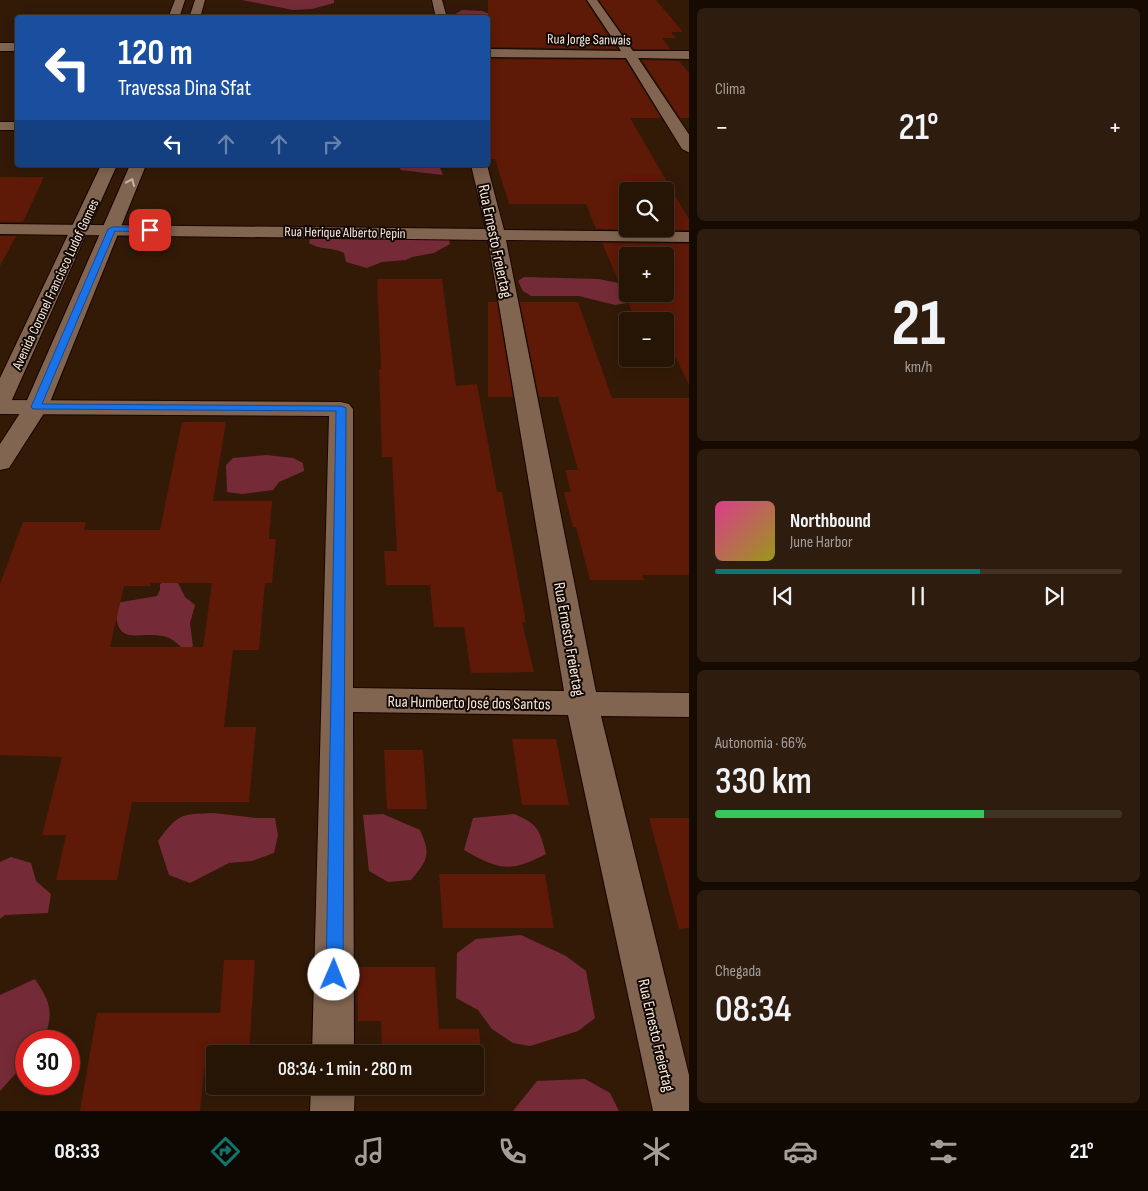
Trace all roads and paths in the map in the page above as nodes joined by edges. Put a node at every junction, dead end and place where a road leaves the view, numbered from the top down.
1 (180, 0) edge
2 (200, 0) edge
3 (437, 0) edge
4 (592, 0) edge
5 (174, 15) edge
6 (195, 15) edge
7 (441, 15) edge
8 (0, 47) edge
9 (15, 47) edge
10 (490, 53) edge
11 (0, 54) edge
12 (15, 54) edge
13 (630, 55) junction
14 (689, 55) edge
15 (0, 126) edge
16 (15, 126) edge
17 (689, 150) edge
18 (109, 167) edge
19 (137, 167) edge
20 (479, 167) edge
21 (0, 228) edge
22 (80, 229) junction
23 (112, 229) junction
24 (496, 234) junction
25 (689, 236) edge
26 (0, 402) edge
27 (0, 407) edge
28 (36, 407) junction
29 (0, 463) edge
30 (339, 700) junction
31 (582, 704) junction
32 (689, 705) edge
33 (333, 1045) edge
34 (333, 1095) edge
35 (332, 1111) edge
36 (675, 1111) edge

1 - 5 street
2 - 6 street
3 - 7 street
4 - 13 street
8 - 9 street
10 - 13 street, Rua Jorge Sanwais
11 - 12 street
13 - 14 street, Rua Jorge Sanwais
13 - 17 street
15 - 16 street
18 - 22 street, Avenida Coronel Francisco Ludof Gomes
23 -> 19 street, Avenida Coronel Francisco Ludof Gomes
20 - 24 street, Rua Ernesto Freiertag
21 - 22 street, Rua Herique Alberto Pepin
22 - 23 street, Rua Herique Alberto Pepin
22 - 26 street, Avenida Coronel Francisco Ludof Gomes
23 - 24 street, Rua Herique Alberto Pepin
23 - 28 street, Avenida Coronel Francisco Ludof Gomes
24 - 25 street, Rua Herique Alberto Pepin
24 - 31 street, Rua Ernesto Freiertag
27 - 28 street
28 - 29 street, Avenida Coronel Francisco Ludof Gomes
28 - 30 street
30 - 31 street, Rua Humberto José dos Santos
30 - 33 street
31 - 32 street, Rua Humberto José dos Santos
31 - 36 street, Rua Ernesto Freiertag
34 - 35 street

